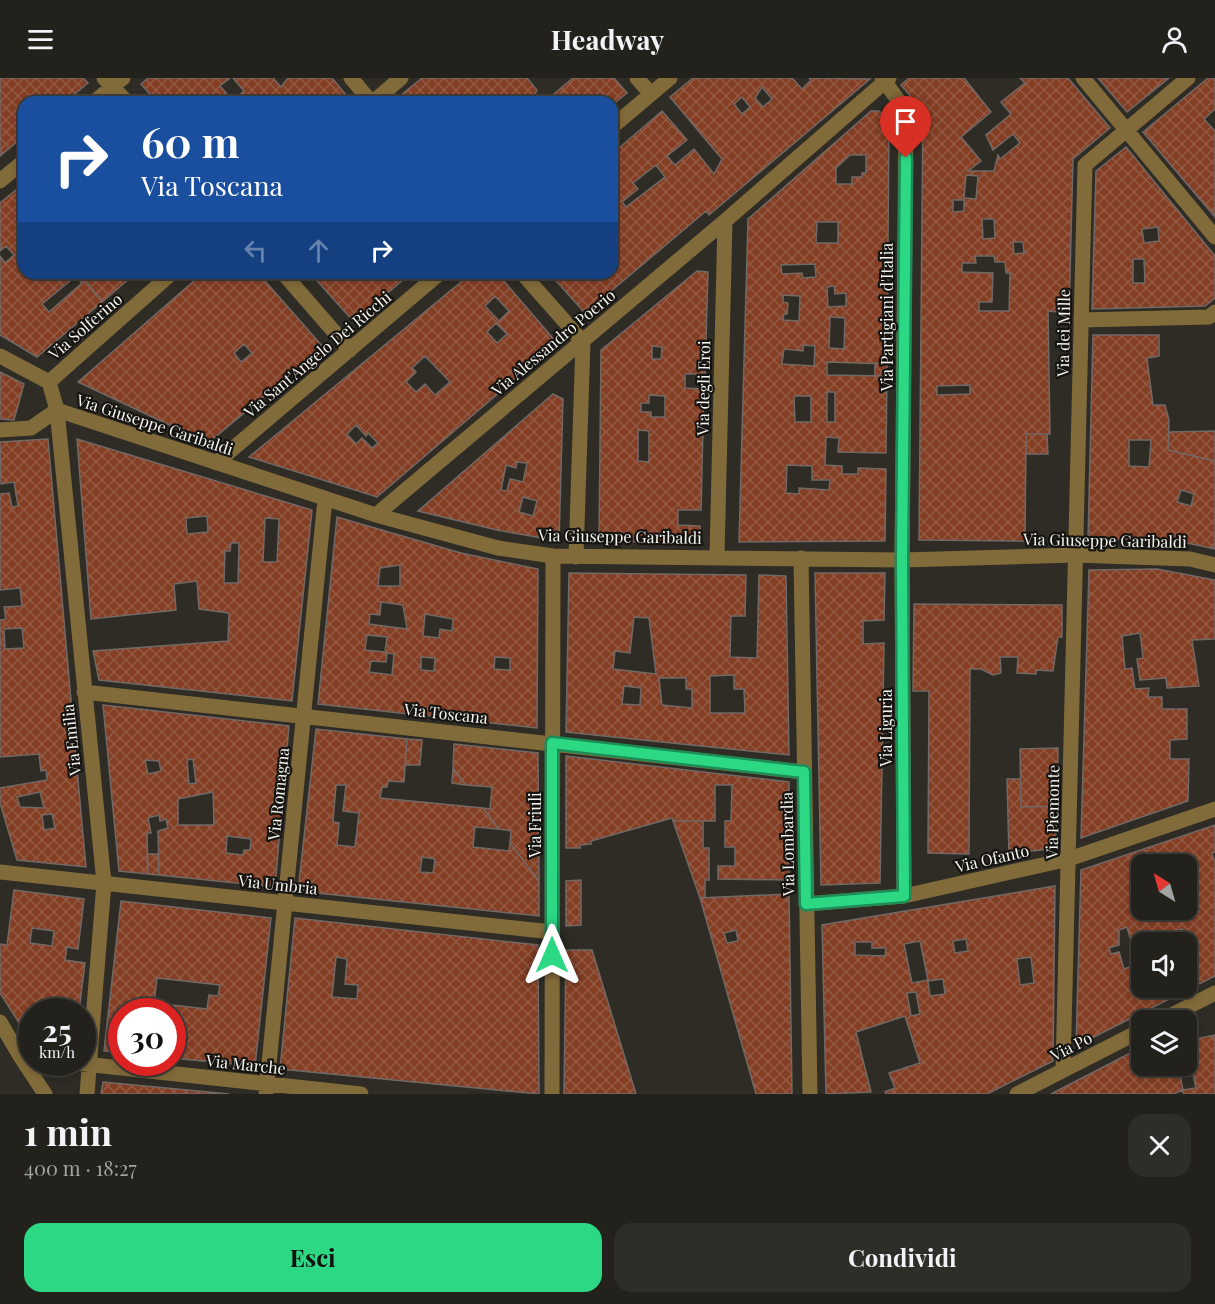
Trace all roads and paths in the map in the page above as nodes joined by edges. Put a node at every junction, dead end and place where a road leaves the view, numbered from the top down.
1 (351, 78) edge
2 (401, 78) edge
3 (637, 78) edge
4 (670, 78) edge
5 (1083, 78) edge
6 (1188, 78) edge
7 (885, 79) edge
8 (113, 81) edge
9 (651, 94) junction
10 (99, 96) edge
11 (123, 96) edge
12 (367, 96) edge
13 (379, 96) edge
14 (618, 122) edge
15 (1126, 131) junction
16 (18, 166) edge
17 (0, 181) edge
18 (725, 221) junction
19 (1215, 237) edge
20 (165, 279) edge
21 (288, 279) edge
22 (433, 279) edge
23 (527, 279) edge
24 (1215, 312) edge
25 (1081, 320) junction
26 (583, 342) junction
27 (350, 350) junction
28 (0, 356) edge
29 (49, 381) junction
30 (57, 410) junction
31 (0, 430) edge
32 (216, 463) junction
33 (326, 499) junction
34 (376, 515) junction
35 (1075, 555) junction
36 (553, 556) junction
37 (717, 556) junction
38 (576, 557) junction
39 (801, 558) junction
40 (902, 560) junction
41 (1215, 565) edge
42 (84, 692) junction
43 (305, 715) junction
44 (552, 743) junction
45 (804, 772) junction
46 (1215, 809) edge
47 (1069, 859) junction
48 (0, 872) edge
49 (104, 883) junction
50 (904, 896) junction
51 (285, 903) junction
52 (806, 904) junction
53 (552, 932) junction
54 (1214, 994) edge
55 (96, 998) edge
56 (1182, 1010) edge
57 (0, 1022) edge
58 (1131, 1036) edge
59 (18, 1046) edge
60 (96, 1067) edge
61 (1063, 1070) junction
62 (36, 1076) edge
63 (90, 1076) edge
64 (266, 1089) edge
65 (45, 1094) edge
66 (87, 1094) edge
67 (361, 1094) edge
68 (552, 1094) edge
69 (810, 1094) edge
70 (1017, 1094) edge

1 - 12 street
2 - 13 street
3 - 9 street
4 - 9 street
5 - 15 street
6 - 15 street, Via dei Mille
7 - 18 street, Via Alessandro Poerio
7 - 40 street, Via Partigiani d'Italia
8 - 10 street
8 - 11 street
9 - 14 street
15 - 19 street
15 - 25 street, Via dei Mille
16 - 17 street
18 - 26 street, Via Alessandro Poerio
18 - 37 street, Via degli Eroi
20 - 29 street, Via Solferino
21 - 27 street
22 - 27 street, Via Sant'Angelo Dei Ricchi
23 - 26 street
24 - 25 street
25 - 35 street, Via dei Mille
26 - 34 street, Via Alessandro Poerio
26 - 38 street
27 - 32 street, Via Sant'Angelo Dei Ricchi
28 - 29 street
29 - 30 street, Via Giuseppe Garibaldi
30 - 31 street
30 - 32 street, Via Giuseppe Garibaldi
30 - 42 street, Via Emilia
32 - 33 street, Via Giuseppe Garibaldi
33 - 34 street, Via Giuseppe Garibaldi
33 - 43 street, Via Romagna
34 - 36 street, Via Giuseppe Garibaldi
35 - 40 street, Via Giuseppe Garibaldi
35 - 41 street, Via Giuseppe Garibaldi
35 - 47 street, Via Piemonte
36 - 38 street, Via Giuseppe Garibaldi
36 - 44 street, Via Friuli
37 - 38 street, Via Giuseppe Garibaldi
37 - 39 street, Via Giuseppe Garibaldi
39 - 40 street, Via Giuseppe Garibaldi
39 - 45 street, Via Lombardia
40 - 50 street, Via Liguria
42 - 43 street, Via Toscana
42 - 49 street, Via Emilia
43 - 44 street, Via Toscana
43 - 51 street, Via Romagna
44 - 45 street, Via Toscana
44 - 53 street, Via Friuli
45 - 52 street, Via Lombardia
46 - 47 street, Via Ofanto
47 - 50 street, Via Ofanto
47 - 61 street, Via Piemonte
48 - 49 street, Via Umbria
49 - 51 street, Via Umbria
49 - 55 street, Via Emilia
50 - 52 street, Via Ofanto
51 - 53 street, Via Umbria
51 - 64 street, Via Romagna
52 - 69 street, Via Lombardia
53 - 68 street, Via Friuli
54 - 56 street
57 - 59 street
58 - 61 street, Via Po
60 - 64 street, Via Marche
61 - 70 street, Via Po
62 - 65 street
63 - 66 street, Via Emilia
64 - 67 street, Via Marche

